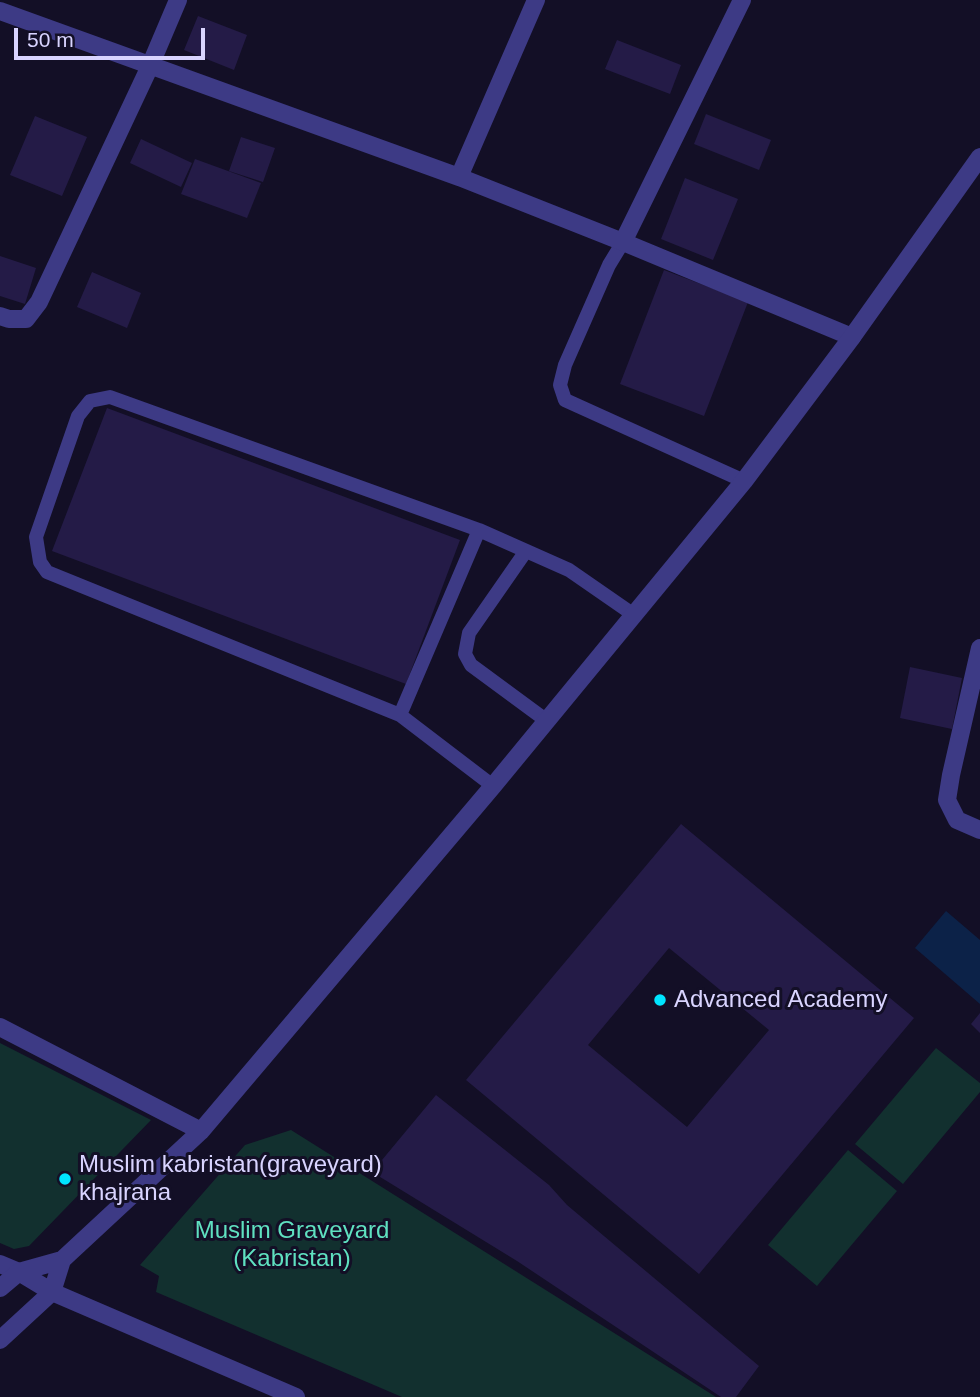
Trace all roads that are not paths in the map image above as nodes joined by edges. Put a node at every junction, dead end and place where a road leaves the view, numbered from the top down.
1 (178, 0) edge
2 (536, 0) edge
3 (742, 0) edge
4 (3, 11) edge
5 (150, 66) junction
6 (980, 157) edge
7 (459, 177) junction
8 (623, 242) junction
9 (0, 316) edge
10 (852, 337) junction
11 (744, 481) junction
12 (479, 530) junction
13 (526, 551) junction
14 (634, 615) junction
15 (980, 648) edge
16 (400, 715) junction
17 (547, 721) junction
18 (493, 786) junction
19 (980, 831) edge
20 (0, 1027) edge
21 (201, 1131) junction
22 (62, 1260) junction
23 (0, 1264) edge
24 (19, 1272) junction
25 (0, 1288) edge
26 (52, 1292) junction
27 (0, 1340) edge
28 (296, 1397) edge

1 - 5 street
2 - 7 street
3 - 8 street
4 - 5 street
5 - 7 street
5 - 9 street
6 - 10 street
7 - 8 street
8 - 10 street
8 - 11 lane
10 - 11 street
11 - 14 street
12 - 13 lane
12 - 16 lane
12 - 16 lane
13 - 14 lane
13 - 17 lane
14 - 17 street
15 - 19 street
16 - 18 lane
17 - 18 street
18 - 21 street
20 - 21 street
21 - 22 street
22 - 24 street
22 - 26 street
23 - 24 street
24 - 25 street
24 - 26 street
26 - 27 street
26 - 28 street

